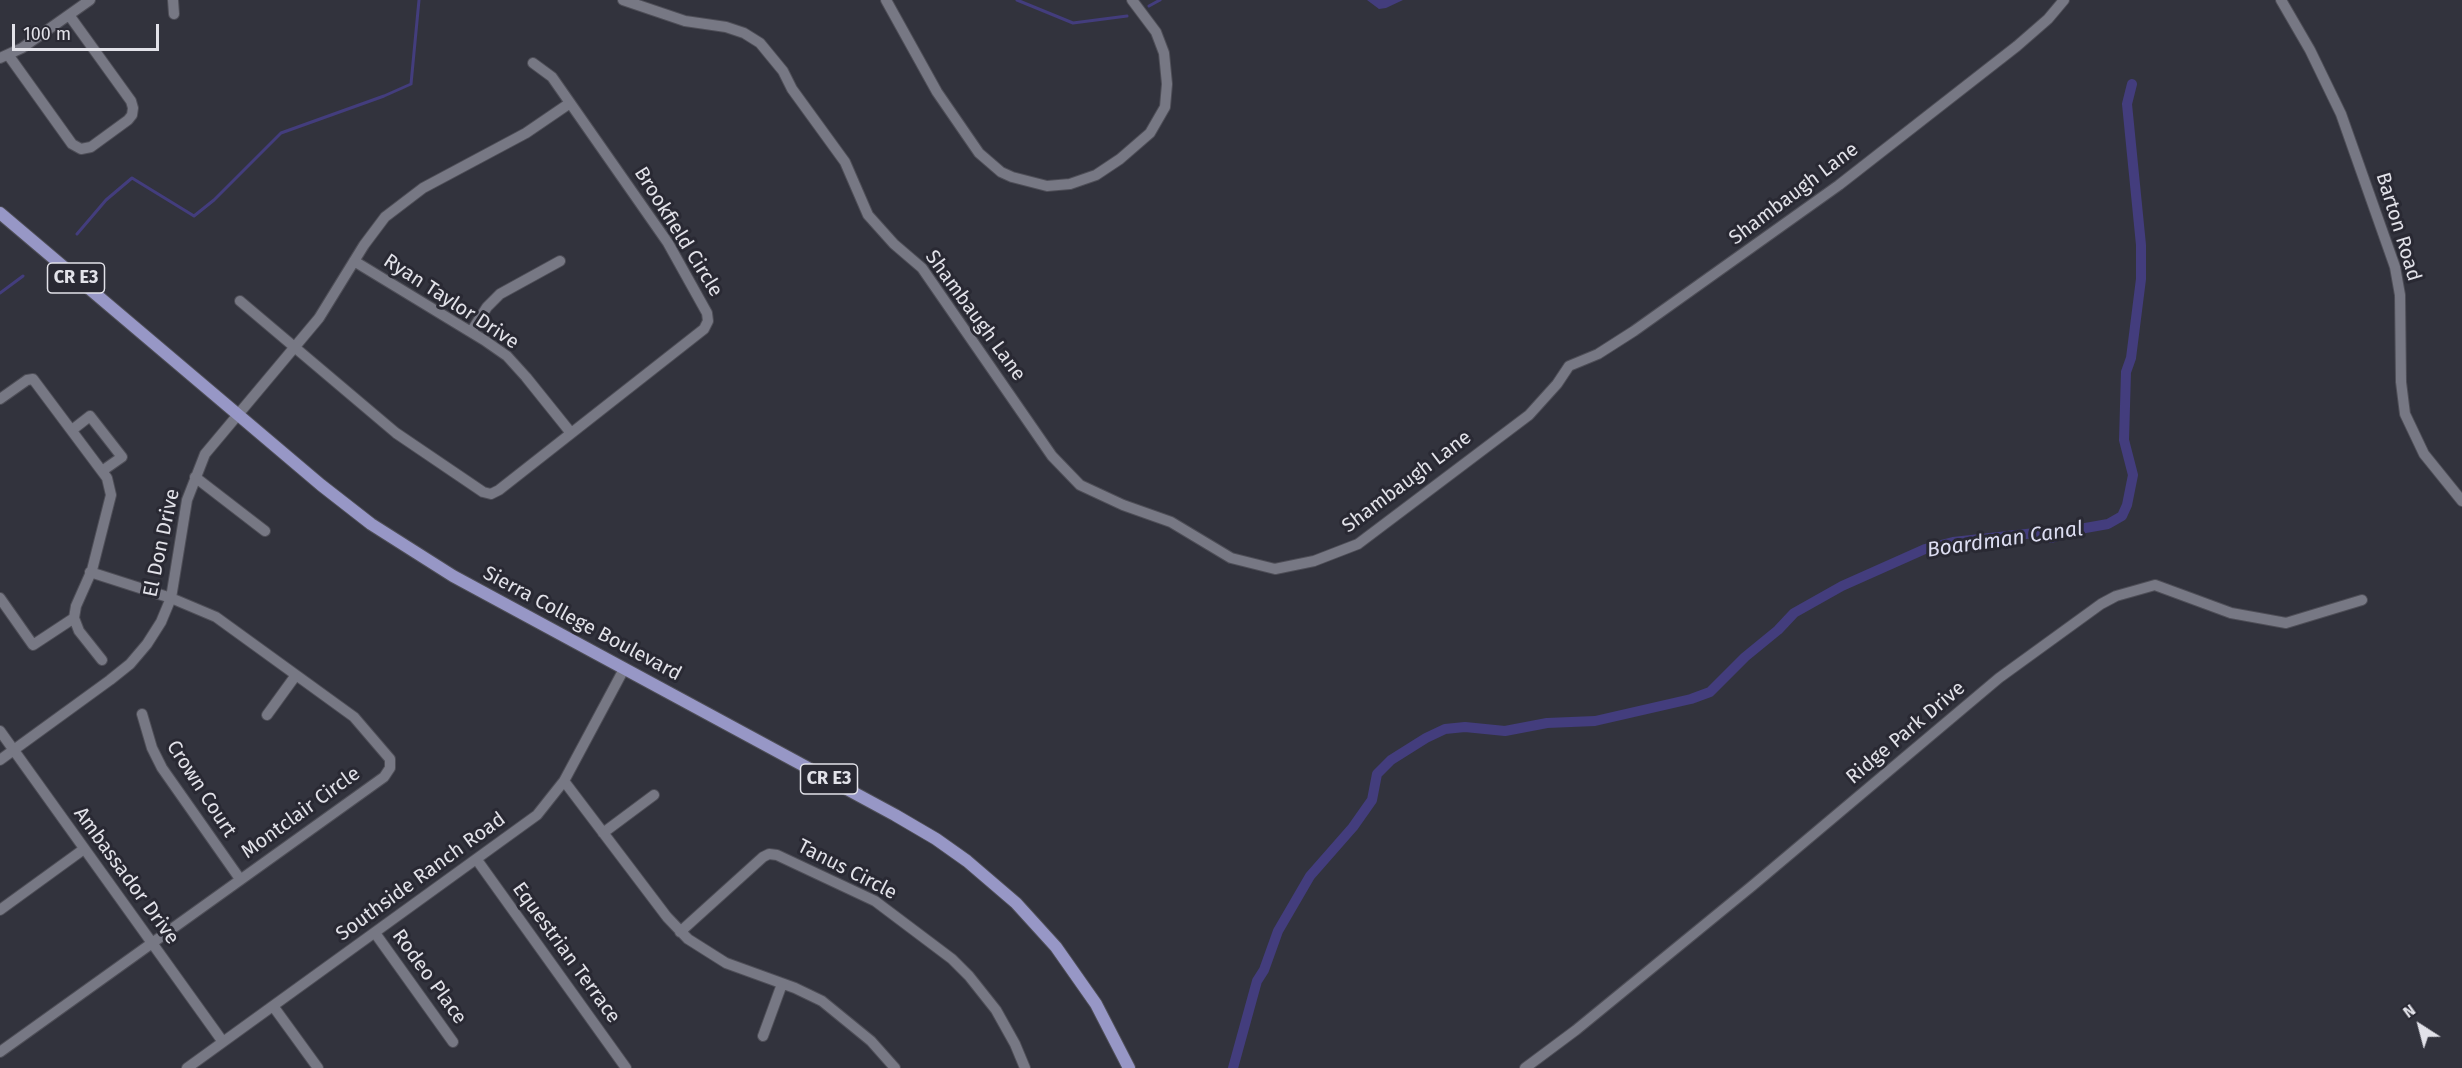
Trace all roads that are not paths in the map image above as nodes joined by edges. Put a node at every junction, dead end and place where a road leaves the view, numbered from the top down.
1 (90, 0) edge
2 (173, 0) edge
3 (623, 0) edge
4 (886, 0) edge
5 (1132, 0) edge
6 (2064, 0) edge
7 (2280, 0) edge
8 (174, 14) dead end
9 (69, 15) junction
10 (4, 57) edge
11 (533, 63) dead end
12 (570, 103) junction
13 (0, 213) edge
14 (354, 261) junction
15 (560, 261) dead end
16 (240, 301) dead end
17 (471, 332) junction
18 (294, 348) junction
19 (0, 399) edge
20 (238, 414) junction
21 (72, 430) junction
22 (571, 433) junction
23 (102, 471) junction
24 (195, 477) junction
25 (2462, 501) edge
26 (266, 531) dead end
27 (90, 572) junction
28 (171, 597) junction
29 (0, 598) edge
30 (2362, 600) dead end
31 (74, 618) junction
32 (102, 660) dead end
33 (624, 669) junction
34 (296, 675) junction
35 (142, 714) dead end
36 (267, 715) dead end
37 (0, 731) edge
38 (14, 750) junction
39 (0, 760) edge
40 (564, 782) junction
41 (654, 795) dead end
42 (603, 833) junction
43 (84, 849) junction
44 (477, 860) junction
45 (240, 879) junction
46 (0, 910) edge
47 (680, 932) junction
48 (375, 933) junction
49 (151, 943) junction
50 (782, 984) junction
51 (273, 1006) junction
52 (763, 1036) dead end
53 (223, 1042) junction
54 (453, 1042) dead end
55 (0, 1052) edge
56 (187, 1068) edge
57 (318, 1068) edge
58 (626, 1068) edge
59 (895, 1068) edge
60 (1024, 1068) edge
61 (1129, 1068) edge
62 (1524, 1068) edge

1 - 9 street
2 - 8 street
3 - 6 street, Shambaugh Lane
4 - 5 street
7 - 25 street, Barton Road
9 - 10 street
9 - 10 street
11 - 12 street
12 - 14 street
12 - 22 street, Brookfield Circle
13 - 20 main road, Sierra College Boulevard / CR E3
14 - 17 street, Ryan Taylor Drive
14 - 18 street
15 - 17 street
16 - 18 street, Brookfield Circle
17 - 22 street, Ryan Taylor Drive
18 - 20 street
18 - 22 street, Brookfield Circle
19 - 21 street
20 - 24 street, El Don Drive
20 - 33 main road, Sierra College Boulevard / CR E3
21 - 23 street
21 - 23 street
23 - 27 street
24 - 26 street
24 - 28 street, El Don Drive
27 - 28 street, Montclair Circle
27 - 31 street
28 - 34 street, Montclair Circle
28 - 38 street, El Don Drive
29 - 31 street
30 - 62 street, Ridge Park Drive
31 - 32 street
33 - 40 street, Southside Ranch Road
33 - 61 main road, Sierra College Boulevard / CR E3
34 - 36 street
34 - 45 street, Montclair Circle
35 - 45 street, Crown Court
37 - 38 street, Ambassador Drive
38 - 39 street, El Don Drive
38 - 43 street, Ambassador Drive
40 - 42 street
40 - 44 street, Southside Ranch Road
41 - 42 street
42 - 47 street
43 - 46 street
43 - 49 street, Ambassador Drive
44 - 48 street, Southside Ranch Road
44 - 58 street, Equestrian Terrace
45 - 49 street, Montclair Circle
47 - 50 street
47 - 60 street, Tanus Circle
48 - 51 street, Southside Ranch Road
48 - 54 street, Rodeo Place
49 - 53 street, Ambassador Drive
49 - 55 street, Montclair Circle
50 - 52 street
50 - 59 street
51 - 53 street, Southside Ranch Road
51 - 57 street
53 - 56 street, Southside Ranch Road

